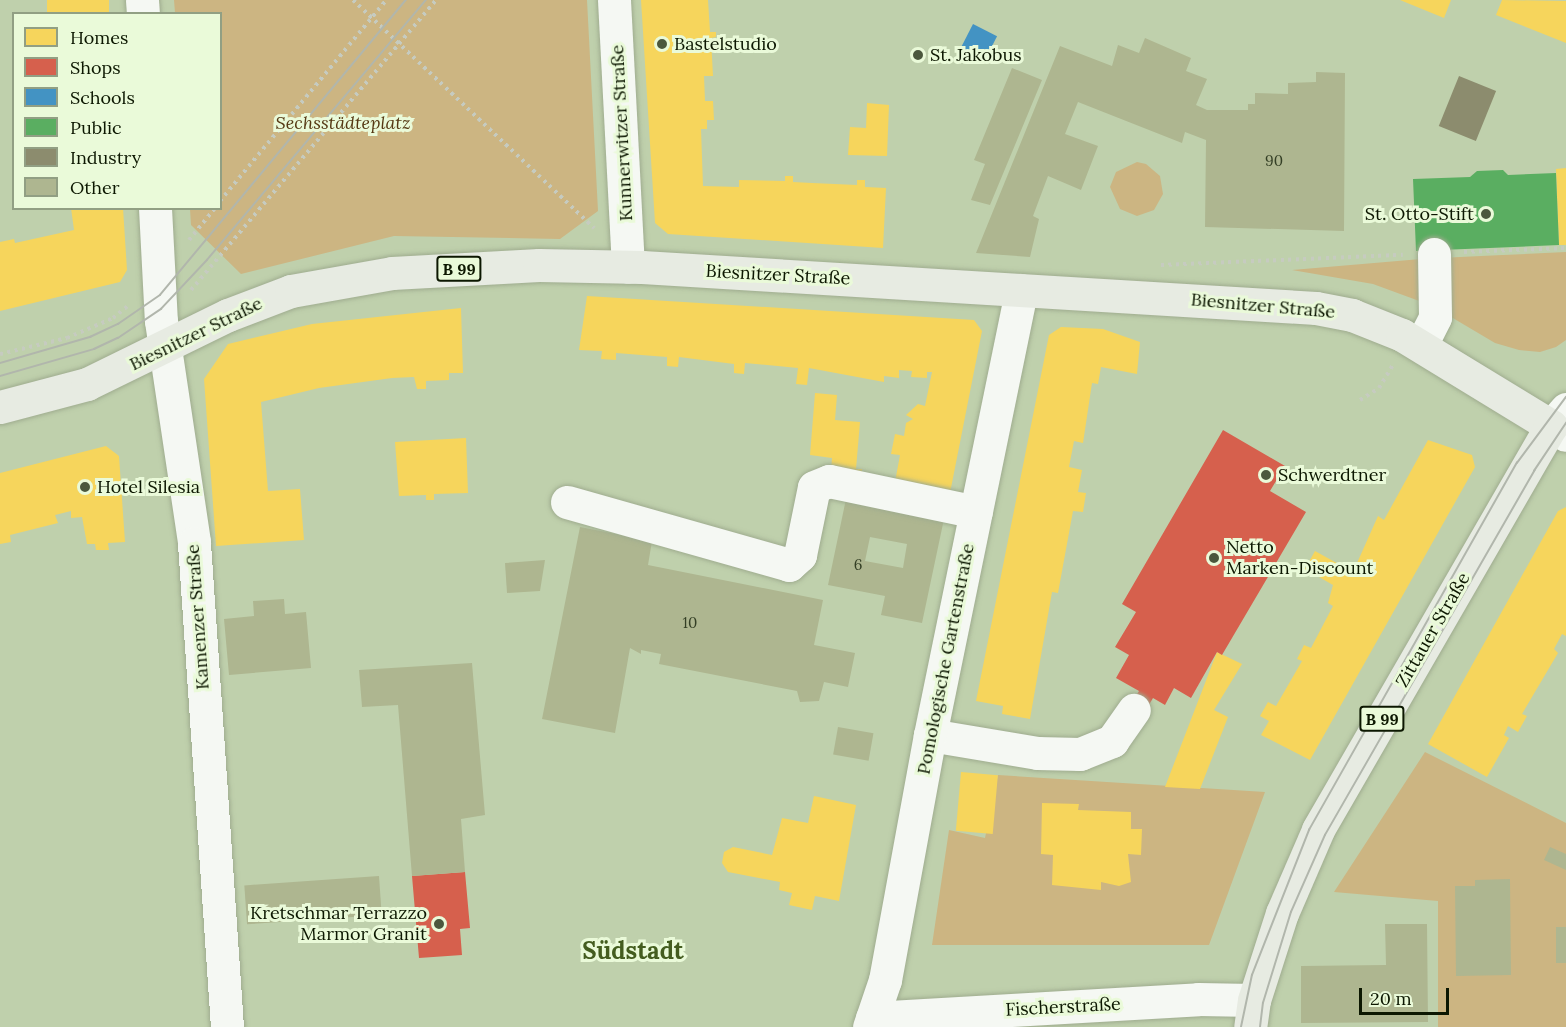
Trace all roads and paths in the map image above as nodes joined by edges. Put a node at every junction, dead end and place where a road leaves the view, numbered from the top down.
1 (353, 0) edge
2 (386, 0) edge
3 (436, 0) edge
4 (614, 0) edge
5 (371, 18) junction
6 (399, 45) junction
7 (222, 199) edge
8 (155, 210) edge
9 (627, 234) junction
10 (1566, 248) edge
11 (1434, 254) junction
12 (628, 267) junction
13 (159, 277) junction
14 (1021, 290) junction
15 (1146, 298) junction
16 (163, 335) junction
17 (1421, 345) junction
18 (0, 354) edge
19 (0, 407) edge
20 (1561, 423) edge
21 (567, 502) dead end
22 (976, 512) junction
23 (1134, 710) dead end
24 (930, 735) junction
25 (1252, 1014) edge
26 (871, 1022) edge
27 (226, 1027) edge

1 - 5 path
2 - 5 path
3 - 6 path
4 - 9 street, Kunnerwitzer Straße
5 - 6 path
5 - 7 path
6 - 9 path
6 - 16 path
8 - 13 street, Kamenzer Straße
9 - 12 street, Kunnerwitzer Straße
10 - 11 path
11 - 15 path
11 - 17 street
12 - 14 main road, Biesnitzer Straße / B 99
12 - 16 main road, Biesnitzer Straße / B 99
13 - 16 street, Kamenzer Straße
13 - 18 path
14 - 15 main road, Biesnitzer Straße / B 99
14 - 22 street, Pomologische Gartenstraße
15 - 17 main road, Biesnitzer Straße / B 99
16 - 19 main road, Biesnitzer Straße / B 99
16 - 27 street, Kamenzer Straße
17 - 20 main road, Biesnitzer Straße / B 99
20 - 25 main road, Zittauer Straße / B 99
21 - 22 street
22 - 24 street, Pomologische Gartenstraße
23 - 24 street
24 - 26 street, Pomologische Gartenstraße
25 - 26 street, Fischerstraße

